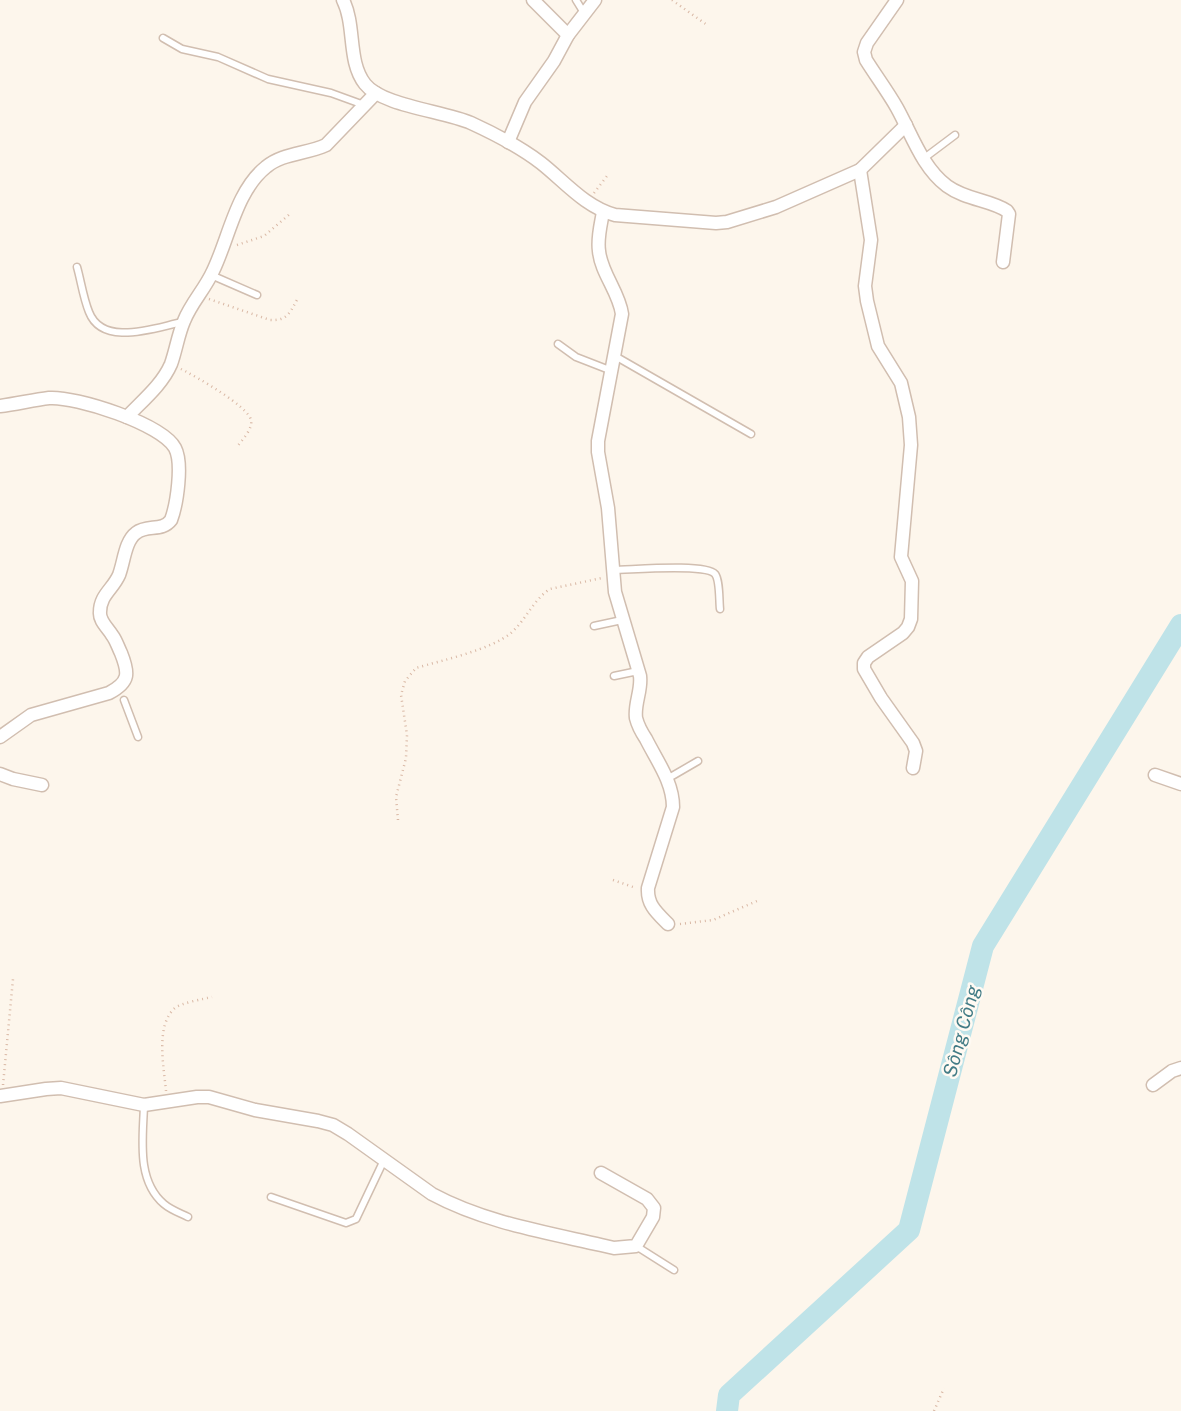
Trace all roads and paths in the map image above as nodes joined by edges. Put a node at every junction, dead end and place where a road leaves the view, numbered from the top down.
1 (343, 0) edge
2 (533, 0) edge
3 (576, 0) edge
4 (595, 0) edge
5 (672, 0) edge
6 (896, 0) edge
7 (584, 13) junction
8 (708, 25) dead end
9 (568, 35) junction
10 (163, 38) dead end
11 (376, 93) junction
12 (364, 106) junction
13 (906, 125) junction
14 (955, 135) dead end
15 (508, 142) junction
16 (923, 159) junction
17 (860, 170) junction
18 (606, 176) dead end
19 (588, 202) junction
20 (603, 212) junction
21 (291, 213) dead end
22 (223, 247) junction
23 (1004, 262) dead end
24 (77, 266) dead end
25 (211, 276) junction
26 (257, 295) dead end
27 (198, 296) junction
28 (298, 298) dead end
29 (184, 322) junction
30 (558, 344) dead end
31 (615, 356) junction
32 (171, 364) junction
33 (612, 371) junction
34 (0, 406) edge
35 (127, 417) junction
36 (750, 434) dead end
37 (237, 448) dead end
38 (613, 573) junction
39 (720, 609) dead end
40 (622, 620) junction
41 (594, 626) dead end
42 (638, 671) junction
43 (614, 676) dead end
44 (124, 700) dead end
45 (0, 736) edge
46 (138, 737) dead end
47 (698, 761) dead end
48 (913, 768) dead end
49 (0, 774) edge
50 (1155, 775) dead end
51 (667, 779) junction
52 (42, 784) dead end
53 (1181, 784) edge
54 (398, 820) dead end
55 (613, 880) dead end
56 (648, 892) junction
57 (756, 901) dead end
58 (668, 924) joint
59 (13, 979) dead end
60 (212, 997) dead end
61 (1181, 1068) edge
62 (1153, 1085) dead end
63 (1, 1096) edge
64 (166, 1102) junction
65 (144, 1105) junction
66 (384, 1160) junction
67 (601, 1173) dead end
68 (271, 1197) dead end
69 (188, 1217) dead end
70 (636, 1246) junction
71 (674, 1270) dead end
72 (944, 1388) dead end
73 (934, 1411) edge

1 - 11 street
2 - 9 street
3 - 7 lane
4 - 7 street
5 - 8 path
6 - 13 street
7 - 9 street
9 - 15 street
10 - 12 lane
11 - 12 street
11 - 15 street
12 - 22 street
13 - 16 street
13 - 17 street
14 - 16 lane
15 - 19 street
16 - 23 street
17 - 20 street
17 - 48 street
18 - 19 path
19 - 20 street
20 - 31 street
21 - 22 path
22 - 25 street
24 - 29 lane
25 - 26 lane
25 - 27 street
27 - 28 path
27 - 29 street
29 - 32 street
30 - 33 lane
31 - 33 street
31 - 36 lane
32 - 35 street
32 - 37 path
33 - 38 street
34 - 35 street
35 - 45 street
38 - 39 lane
38 - 40 street
38 - 54 path
40 - 41 lane
40 - 42 street
42 - 43 lane
42 - 51 street
44 - 46 lane
47 - 51 lane
49 - 52 street
50 - 53 street
51 - 56 street
55 - 56 path
56 - 58 street
57 - 58 path
59 - 63 path
60 - 64 path
61 - 62 street
63 - 65 street
64 - 65 street
64 - 66 street
65 - 69 lane
66 - 68 lane
66 - 70 street
67 - 70 street
70 - 71 lane
72 - 73 path

